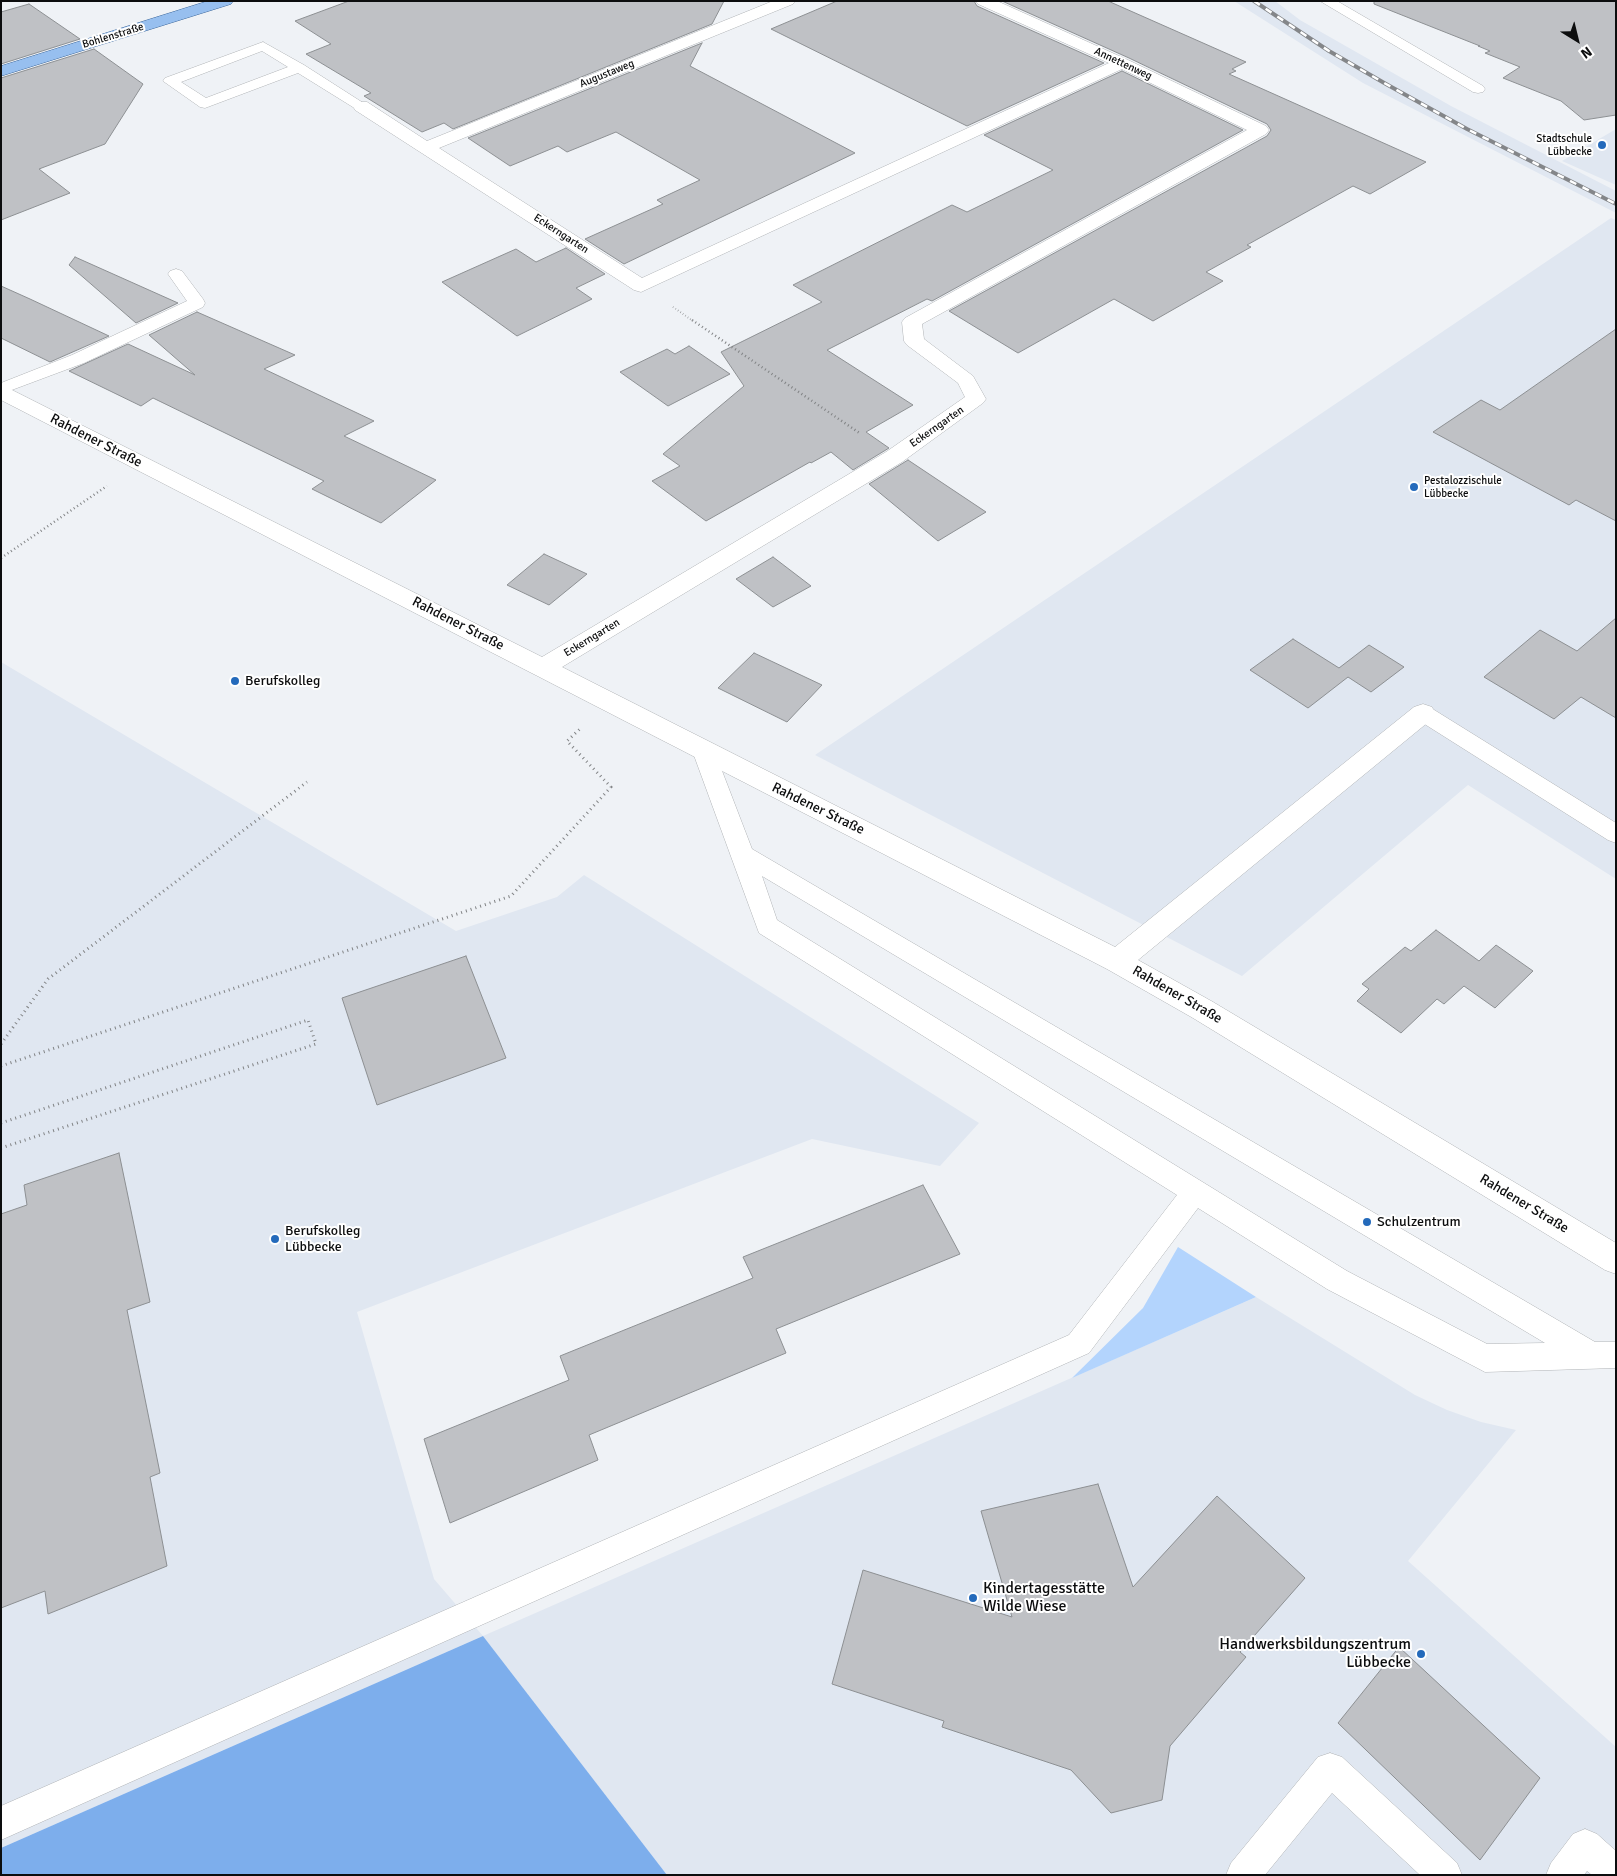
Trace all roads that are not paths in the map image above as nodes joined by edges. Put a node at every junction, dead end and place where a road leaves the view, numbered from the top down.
1 (225, 1) edge
2 (787, 1) edge
3 (984, 1) edge
4 (1327, 1) edge
5 (1122, 63) junction
6 (299, 68) junction
7 (1, 71) edge
8 (1478, 89) dead end
9 (361, 106) joint
10 (1260, 130) joint
11 (427, 148) junction
12 (176, 274) dead end
13 (1, 391) edge
14 (544, 667) junction
15 (1423, 713) joint
16 (703, 750) junction
17 (1616, 834) edge
18 (742, 854) junction
19 (1117, 961) junction
20 (1195, 1191) junction
21 (1616, 1260) edge
22 (1604, 1355) edge
23 (1, 1823) edge
24 (1616, 1874) edge
25 (1243, 1875) edge
26 (1445, 1875) edge
27 (1562, 1875) edge

1 - 7 main road, Bohlenstraße
2 - 11 street, Augustaweg
3 - 5 street, Annettenweg
4 - 8 lane
5 - 10 street, Annettenweg
5 - 11 street, Eckerngarten
6 - 6 lane
6 - 9 lane
9 - 11 street, Eckerngarten
10 - 14 street, Eckerngarten
12 - 13 lane
13 - 14 street, Rahdener Straße
14 - 16 street, Rahdener Straße
15 - 17 lane
15 - 19 street
16 - 18 lane
16 - 19 street, Rahdener Straße
18 - 20 lane
18 - 22 lane
19 - 21 street, Rahdener Straße
20 - 22 lane
20 - 23 lane
24 - 27 lane
25 - 26 lane

